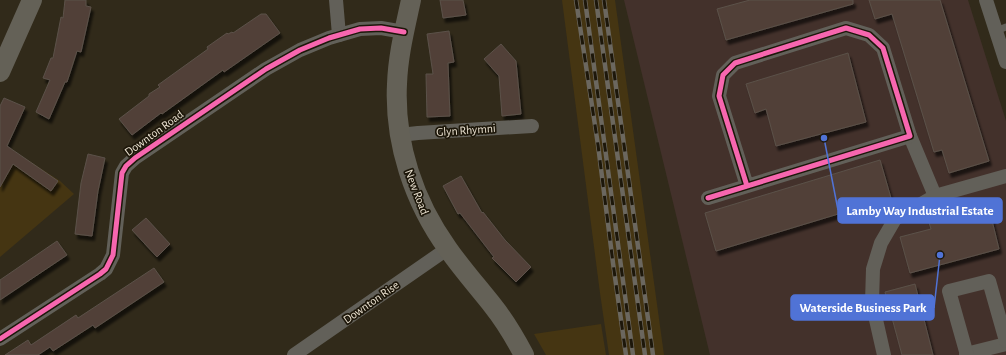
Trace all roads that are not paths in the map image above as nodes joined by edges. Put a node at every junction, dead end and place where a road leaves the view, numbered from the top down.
1 (32, 0) edge
2 (336, 0) edge
3 (411, 0) edge
4 (986, 0) edge
5 (1001, 29) edge
6 (404, 32) junction
7 (339, 35) junction
8 (1006, 62) edge
9 (0, 72) edge
10 (532, 126) dead end
11 (400, 135) junction
12 (910, 136) junction
13 (1006, 176) edge
14 (747, 186) junction
15 (935, 196) junction
16 (708, 198) dead end
17 (447, 249) junction
18 (0, 339) edge
19 (1006, 342) edge
20 (966, 354) edge
21 (294, 355) edge
22 (524, 355) edge
23 (884, 355) edge

1 - 9 street
2 - 7 street
3 - 6 street, New Road
4 - 5 street
5 - 8 street
6 - 7 street, Downton Road
6 - 11 street, New Road
7 - 18 street, Downton Road
10 - 11 street, Glyn Rhymni
11 - 17 street, New Road
12 - 14 street
12 - 14 street
12 - 15 street
13 - 15 street
14 - 16 street
15 - 23 street
17 - 21 street, Downton Rise
17 - 22 street, New Road
19 - 20 street
19 - 20 street

